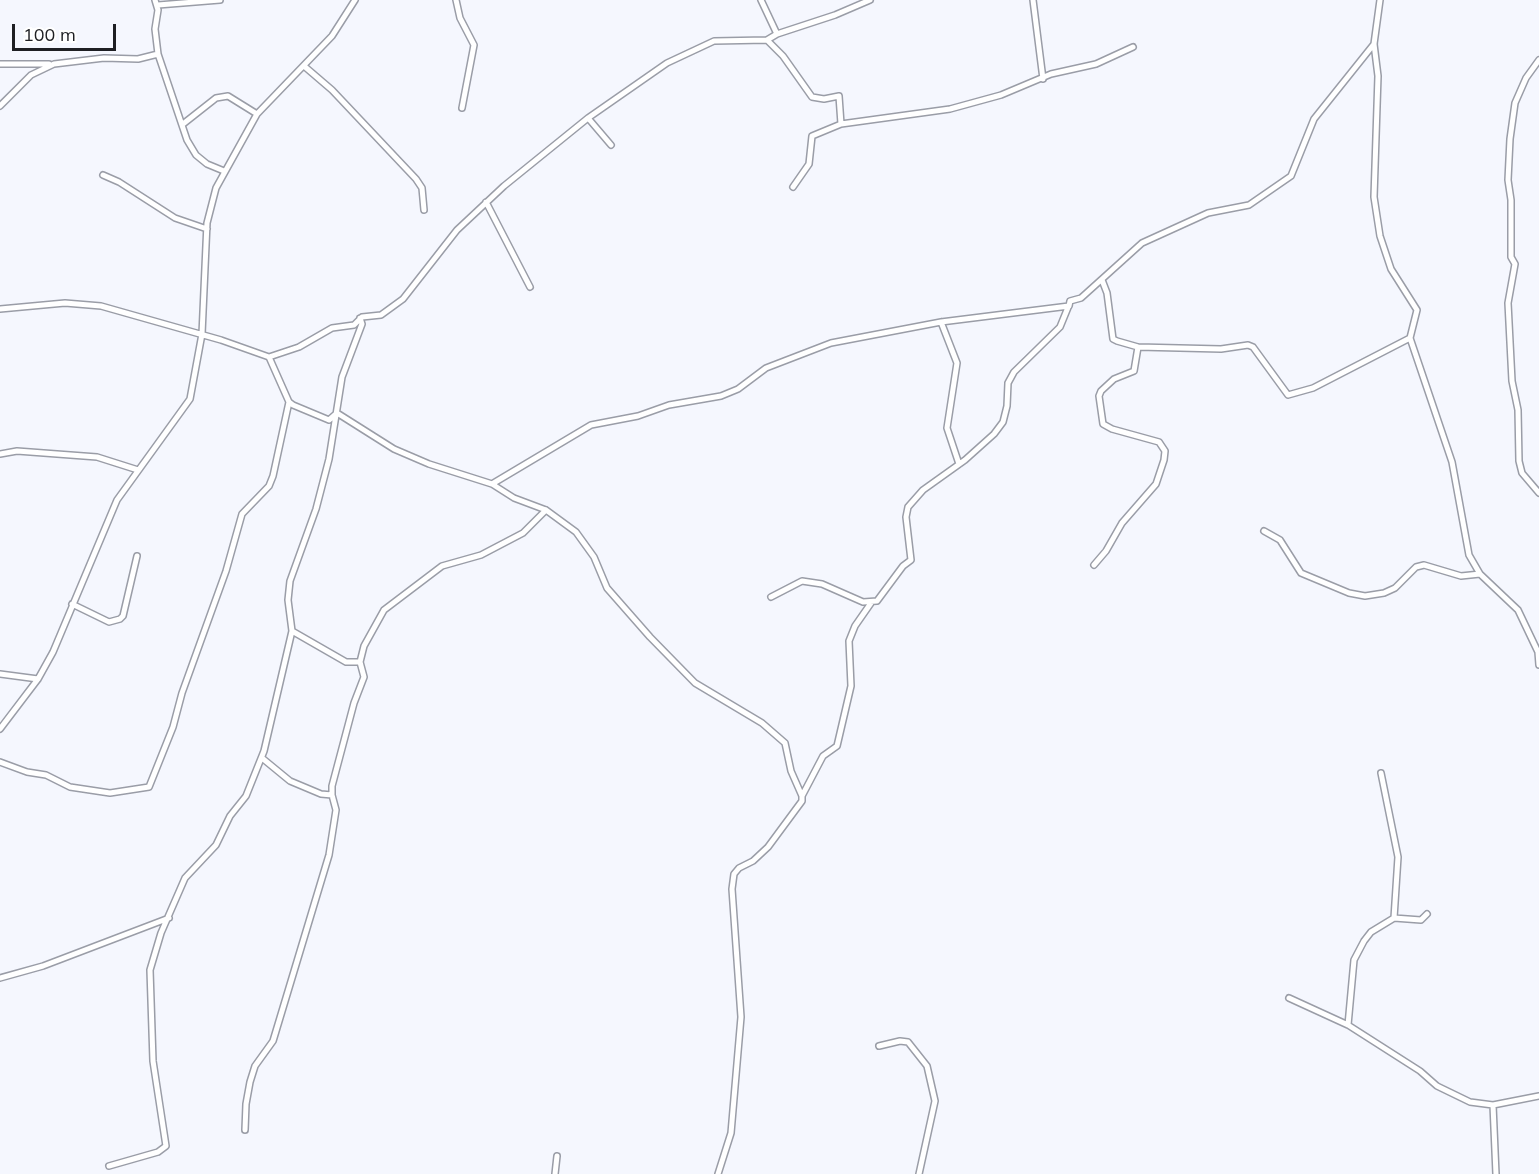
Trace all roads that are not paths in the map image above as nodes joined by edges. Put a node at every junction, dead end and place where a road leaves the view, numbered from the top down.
1 (220, 0) edge
2 (355, 0) edge
3 (456, 0) edge
4 (761, 0) edge
5 (870, 0) edge
6 (1033, 0) edge
7 (1380, 0) edge
8 (156, 3) edge
9 (777, 34) junction
10 (767, 40) junction
11 (1374, 44) junction
12 (1133, 47) dead end
13 (158, 54) junction
14 (1539, 60) edge
15 (0, 64) edge
16 (54, 64) junction
17 (304, 66) junction
18 (1043, 78) junction
19 (0, 106) edge
20 (462, 108) dead end
21 (257, 114) junction
22 (588, 118) junction
23 (183, 124) junction
24 (842, 124) junction
25 (611, 145) dead end
26 (224, 171) junction
27 (102, 175) dead end
28 (793, 188) dead end
29 (486, 202) junction
30 (424, 210) dead end
31 (207, 230) junction
32 (1102, 280) junction
33 (530, 287) dead end
34 (1070, 301) junction
35 (0, 309) edge
36 (360, 318) junction
37 (942, 322) junction
38 (202, 334) junction
39 (1410, 338) junction
40 (1138, 347) junction
41 (269, 357) junction
42 (289, 402) junction
43 (337, 413) junction
44 (0, 454) edge
45 (959, 464) junction
46 (138, 470) junction
47 (492, 484) junction
48 (1539, 493) edge
49 (546, 510) junction
50 (1264, 531) dead end
51 (137, 555) dead end
52 (1094, 565) dead end
53 (1480, 574) junction
54 (771, 597) dead end
55 (872, 603) junction
56 (72, 604) junction
57 (292, 631) junction
58 (360, 662) junction
59 (1539, 665) edge
60 (0, 674) edge
61 (38, 679) junction
62 (0, 729) edge
63 (262, 758) junction
64 (0, 762) edge
65 (1381, 773) dead end
66 (332, 795) junction
67 (802, 795) junction
68 (1427, 914) dead end
69 (169, 918) junction
70 (1394, 918) junction
71 (0, 978) edge
72 (1289, 998) dead end
73 (1348, 1025) junction
74 (879, 1046) dead end
75 (1539, 1096) edge
76 (1492, 1105) junction
77 (245, 1130) dead end
78 (557, 1156) dead end
79 (110, 1166) dead end
80 (555, 1174) edge
81 (718, 1174) edge
82 (919, 1174) edge
83 (1496, 1174) edge

1 - 8 street
2 - 17 street
3 - 20 street
4 - 9 street
5 - 9 street
6 - 18 street
7 - 11 street
8 - 13 street
9 - 10 street
10 - 22 street
10 - 24 street
11 - 32 street
11 - 39 street
12 - 18 street
13 - 16 street
13 - 23 street
14 - 48 street
15 - 16 street
16 - 19 street
17 - 21 street
17 - 30 street
18 - 24 street
21 - 23 street
21 - 26 street
22 - 25 street
22 - 29 street
23 - 26 street
24 - 28 street
26 - 31 street
27 - 31 street
29 - 33 street
29 - 36 street
31 - 38 street
32 - 34 street
32 - 40 street
34 - 37 street
34 - 45 street
35 - 38 street
36 - 41 street
36 - 43 street
37 - 45 street
37 - 47 street
38 - 41 street
38 - 46 street
39 - 40 street
39 - 53 street
40 - 52 street
41 - 42 street
42 - 43 street
42 - 64 street
43 - 47 street
43 - 57 street
44 - 46 street
45 - 55 street
46 - 56 street
47 - 49 street
49 - 58 street
49 - 67 street
50 - 53 street
51 - 56 street
53 - 59 street
54 - 55 street
55 - 67 street
56 - 61 street
57 - 58 street
57 - 63 street
58 - 66 street
60 - 61 street
61 - 62 street
63 - 66 street
63 - 69 street
65 - 70 street
66 - 77 street
67 - 81 street
68 - 70 street
69 - 71 street
69 - 79 street
70 - 73 street
72 - 73 street
73 - 76 street
74 - 82 street
75 - 76 street
76 - 83 street
78 - 80 street

